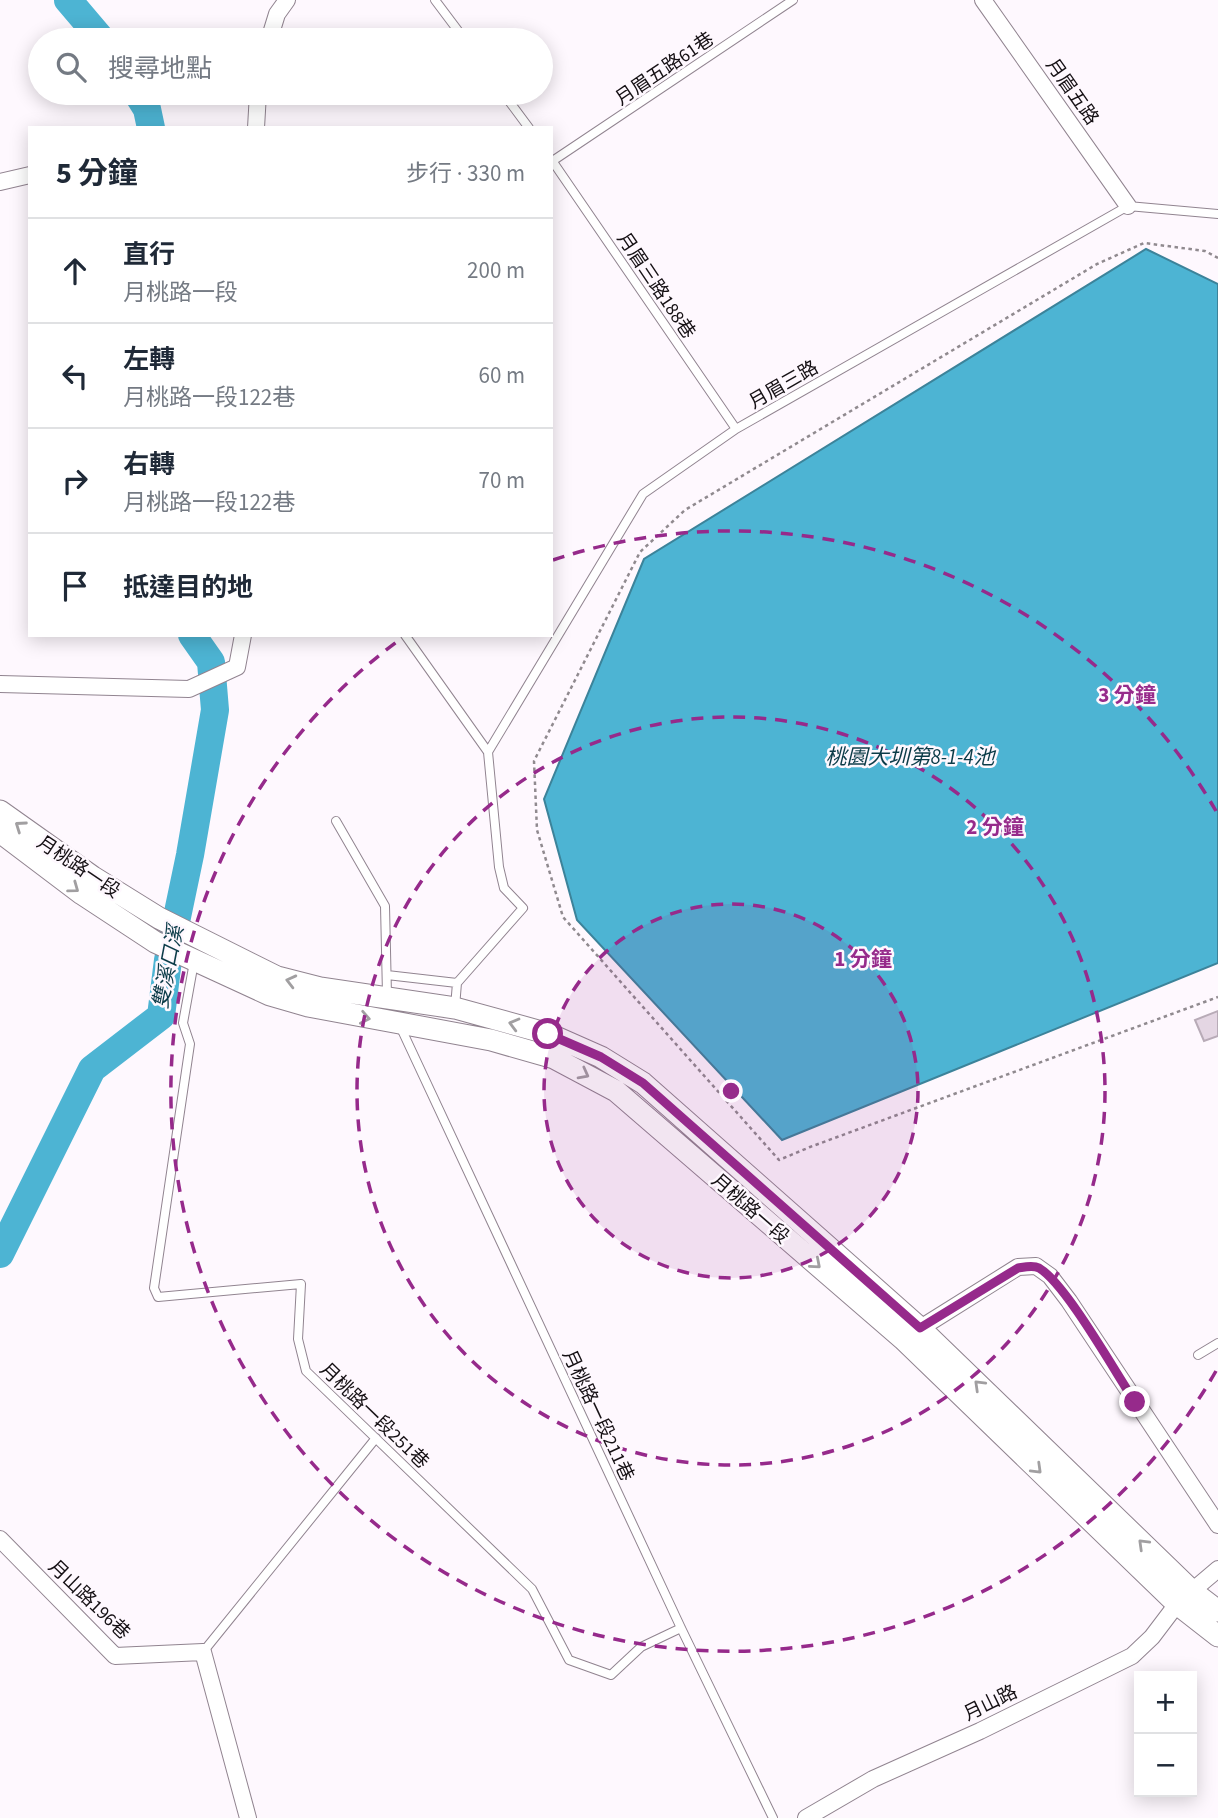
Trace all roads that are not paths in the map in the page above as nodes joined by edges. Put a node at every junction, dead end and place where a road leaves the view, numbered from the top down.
1 (287, 0) edge
2 (435, 0) edge
3 (793, 0) edge
4 (983, 0) edge
5 (273, 28) edge
6 (456, 28) edge
7 (257, 105) edge
8 (512, 105) edge
9 (256, 126) edge
10 (528, 126) edge
11 (553, 160) edge
12 (553, 162) edge
13 (28, 175) edge
14 (0, 182) edge
15 (1128, 206) junction
16 (1218, 214) edge
17 (736, 429) junction
18 (243, 637) edge
19 (406, 637) edge
20 (0, 684) edge
21 (488, 752) junction
22 (0, 811) edge
23 (336, 821) dead end
24 (0, 832) edge
25 (190, 959) junction
26 (387, 975) junction
27 (457, 983) junction
28 (387, 998) junction
29 (455, 1008) junction
30 (400, 1025) junction
31 (911, 1334) junction
32 (1218, 1343) edge
33 (1198, 1355) dead end
34 (376, 1438) junction
35 (1218, 1525) edge
36 (0, 1539) edge
37 (1218, 1569) edge
38 (1185, 1597) junction
39 (1218, 1611) edge
40 (681, 1628) junction
41 (1218, 1636) edge
42 (203, 1652) junction
43 (247, 1818) edge
44 (774, 1818) edge
45 (806, 1818) edge

1 - 5 street
2 - 6 lane
3 - 11 lane, 月眉五路61巷
4 - 15 street, 月眉五路
7 - 9 street
8 - 10 lane
12 - 17 lane, 月眉三路188巷
13 - 14 street
15 - 16 lane
15 - 17 lane, 月眉三路
17 - 21 lane, 月眉三路
18 - 20 street
19 - 21 lane
21 - 27 lane
28 -> 22 street, 月桃路一段
23 - 26 lane
24 -> 25 street, 月桃路一段
25 -> 30 street, 月桃路一段
25 - 34 lane, 月桃路一段251巷
26 - 27 lane
26 - 28 lane
27 - 29 lane
28 - 29 street, 月桃路一段
28 - 30 street
31 -> 29 street, 月桃路一段
30 -> 31 street, 月桃路一段
30 - 40 lane, 月桃路一段211巷
31 - 35 street
31 - 38 street, 月桃路一段
32 - 33 lane
34 - 40 lane, 月桃路一段251巷
34 - 42 lane
36 - 42 street, 月山路196巷
37 - 38 street, 月山路
38 - 39 street, 月桃路一段
38 - 41 street, 月桃路一段
38 - 45 street, 月山路
40 - 44 lane, 月桃路一段211巷
42 - 43 street

